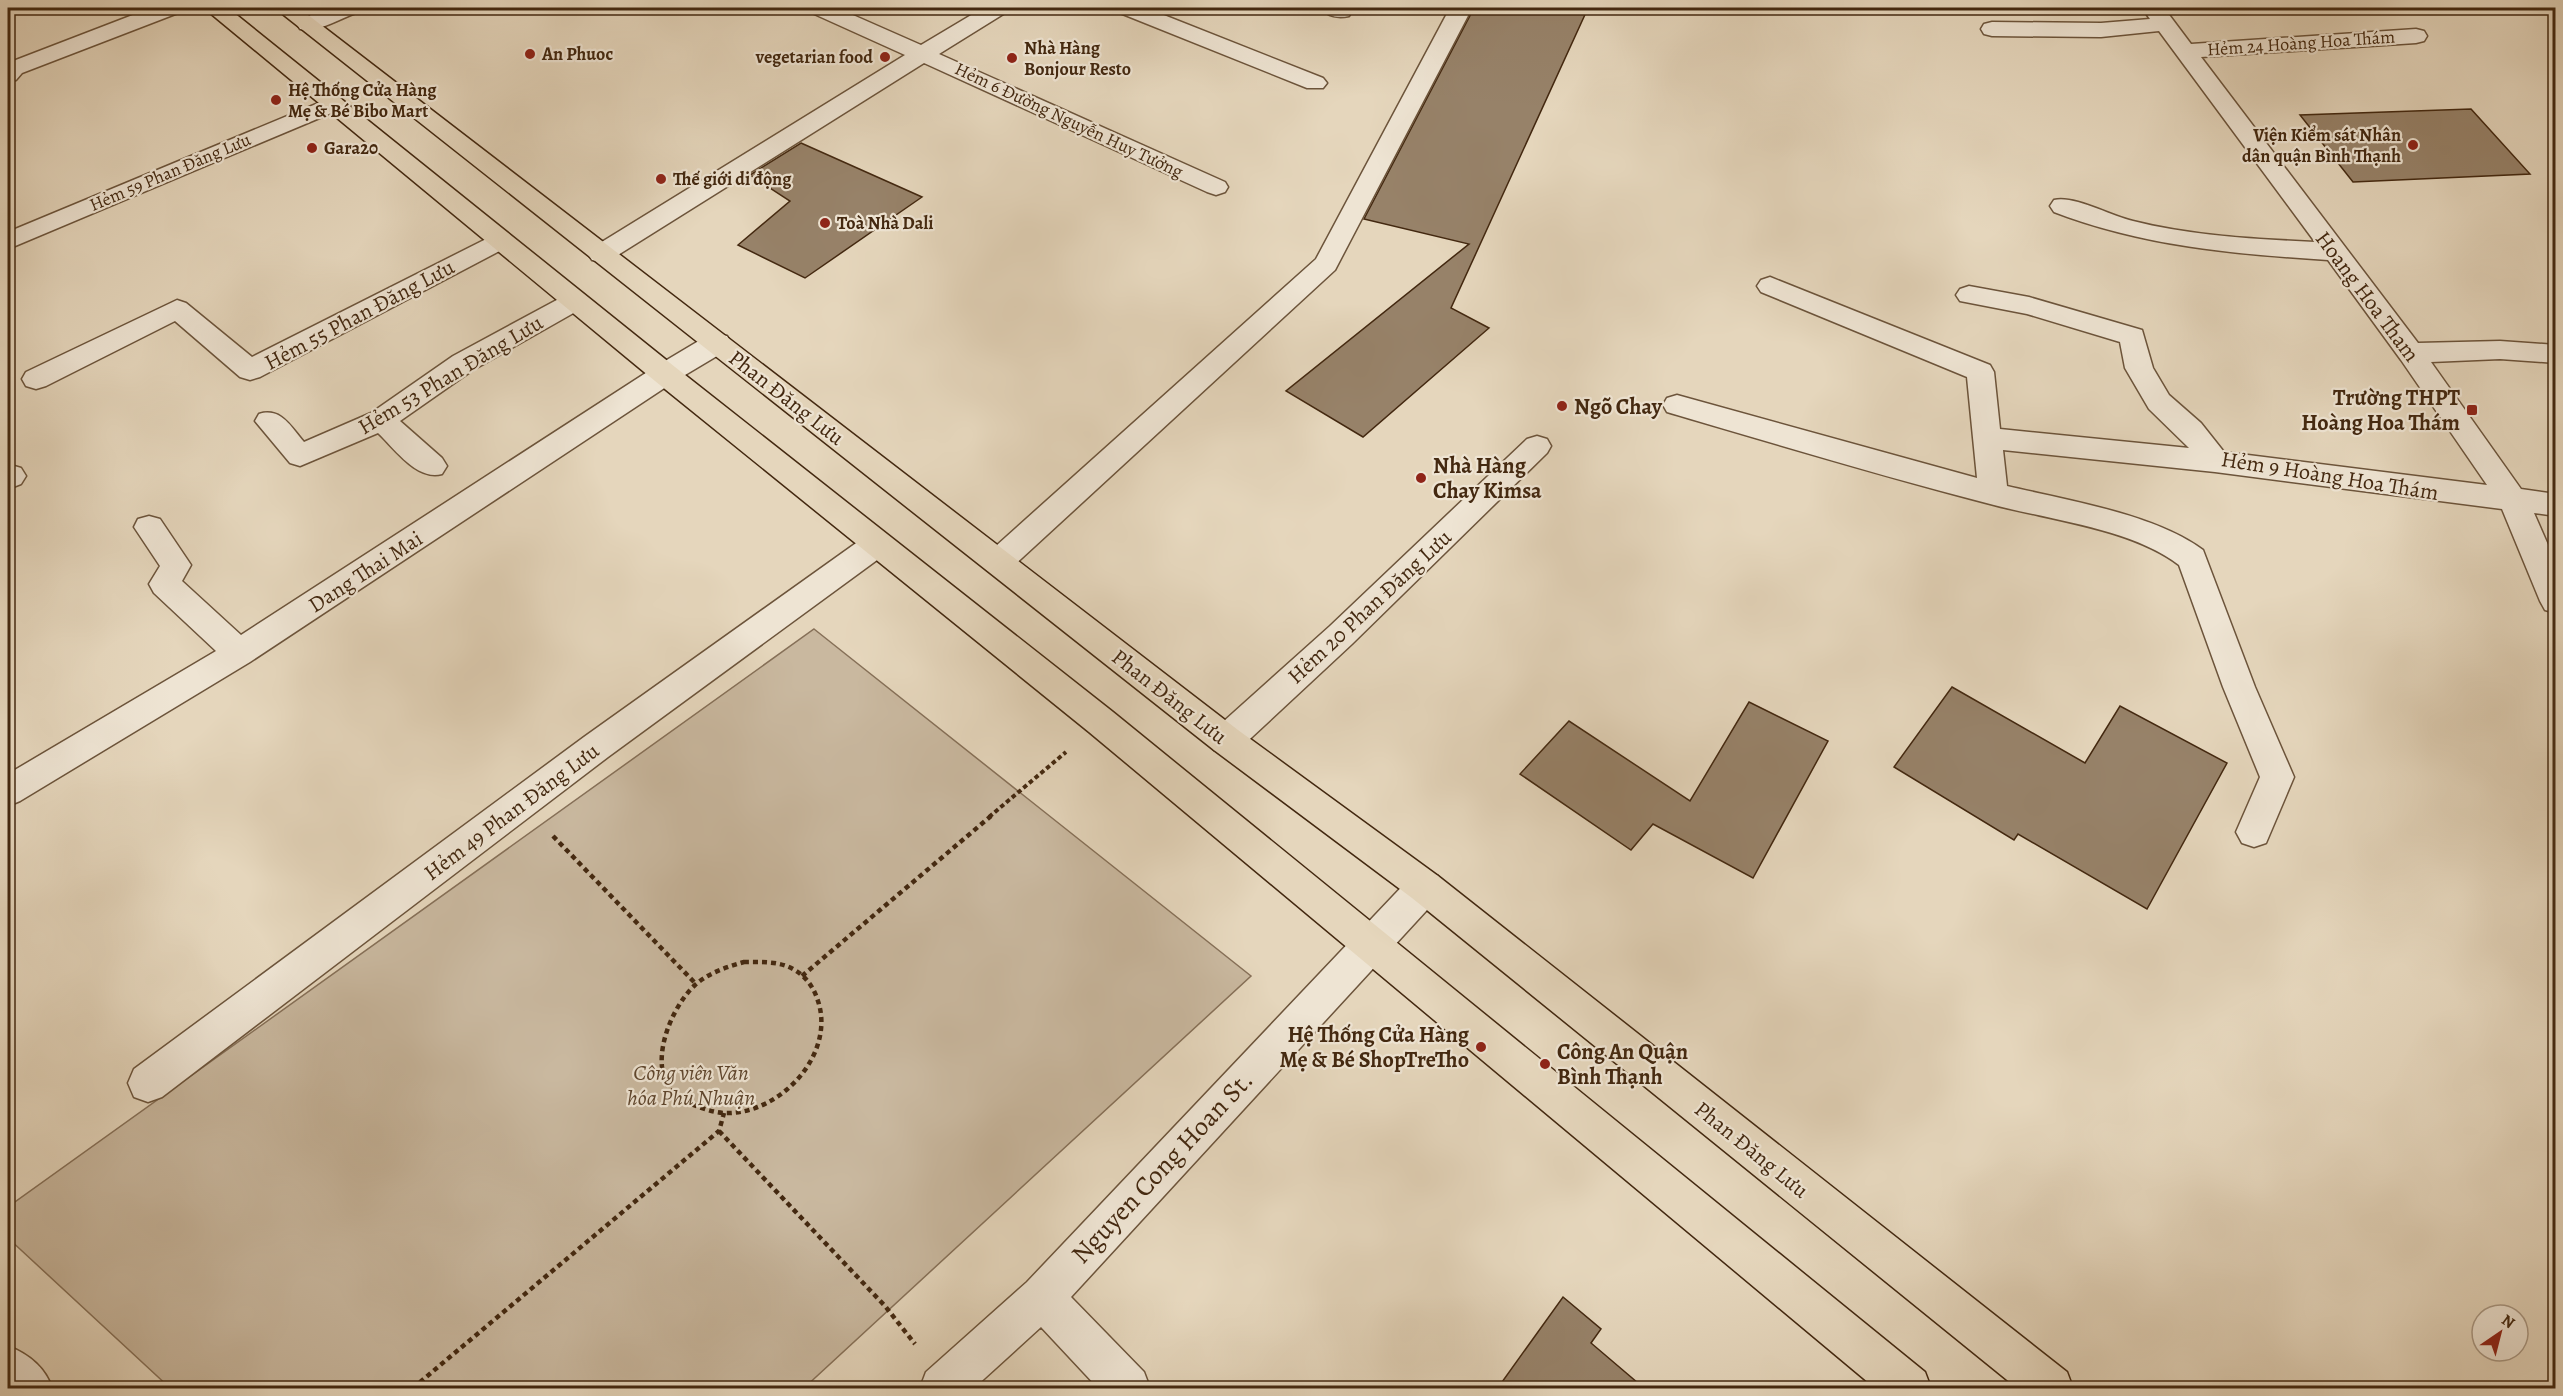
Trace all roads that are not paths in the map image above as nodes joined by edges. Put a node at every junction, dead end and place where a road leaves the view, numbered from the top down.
1 (170, 8) edge
2 (215, 8) edge
3 (348, 8) edge
4 (820, 8) edge
5 (998, 8) edge
6 (1128, 8) edge
7 (1461, 8) edge
8 (297, 16) edge
9 (2159, 16) edge
10 (1992, 29) dead end
11 (2416, 36) dead end
12 (2186, 51) junction
13 (922, 53) junction
14 (8, 75) edge
15 (1315, 83) dead end
16 (333, 104) junction
17 (1216, 187) dead end
18 (2063, 206) dead end
19 (500, 240) junction
20 (8, 241) edge
21 (2336, 252) junction
22 (601, 254) junction
23 (1770, 286) dead end
24 (1969, 295) dead end
25 (575, 301) junction
26 (717, 343) junction
27 (2411, 352) junction
28 (2556, 354) edge
29 (665, 374) junction
30 (36, 379) dead end
31 (1677, 405) dead end
32 (381, 420) junction
33 (269, 421) dead end
34 (1987, 438) junction
35 (1536, 446) dead end
36 (2215, 461) junction
37 (432, 466) dead end
38 (1993, 494) junction
39 (2514, 502) junction
40 (2556, 505) edge
41 (149, 527) dead end
42 (877, 544) junction
43 (998, 562) junction
44 (2556, 602) edge
45 (239, 653) junction
46 (1226, 740) junction
47 (8, 791) edge
48 (2254, 832) dead end
49 (1425, 887) junction
50 (1370, 943) junction
51 (147, 1083) dead end
52 (1042, 1297) junction
53 (8, 1368) edge
54 (944, 1386) edge
55 (30, 1389) edge
56 (1128, 1389) edge
57 (1909, 1389) edge
58 (2051, 1389) edge

1 - 14 street
2 - 16 main road
3 - 8 street
4 - 13 street, Hẻm 6 Đường Nguyễn Huy Tưởng
5 - 13 street
6 - 15 street
7 - 43 street
8 - 22 main road, Phan Đăng Lưu
9 - 10 street
9 - 12 street, Hoang Hoa Tham
11 - 12 street, Hẻm 24 Hoàng Hoa Thám
12 - 21 street, Hoang Hoa Tham
13 - 17 street, Hẻm 6 Đường Nguyễn Huy Tưởng
13 - 22 street
16 - 19 main road
16 - 20 street, Hẻm 59 Phan Đăng Lưu
18 - 21 street
19 - 25 main road
19 - 30 street, Hẻm 55 Phan Đăng Lưu
21 - 27 street, Hoang Hoa Tham
22 - 26 main road, Phan Đăng Lưu
23 - 34 street
24 - 36 street, Hẻm 9 Hoàng Hoa Thám
25 - 29 main road
25 - 32 street, Hẻm 53 Phan Đăng Lưu
26 - 29 street, Dang Thai Mai
26 - 43 main road, Phan Đăng Lưu
27 - 28 street
27 - 39 street, Hoang Hoa Tham
29 - 42 main road
29 - 45 street, Dang Thai Mai
31 - 38 street
32 - 33 street, Hẻm 53 Phan Đăng Lưu
32 - 37 street
34 - 36 street
34 - 38 street
35 - 46 street, Hẻm 20 Phan Đăng Lưu
36 - 39 street, Hẻm 9 Hoàng Hoa Thám
38 - 48 street
39 - 40 street, Hẻm 9 Hoàng Hoa Thám
39 - 44 street, Hoang Hoa Tham
41 - 45 street
42 - 50 main road
42 - 51 street, Hẻm 49 Phan Đăng Lưu
43 - 46 main road, Phan Đăng Lưu
45 - 47 street, Dang Thai Mai
46 - 49 main road, Phan Đăng Lưu
49 - 50 street, Nguyen Cong Hoan St.
49 - 58 main road, Phan Đăng Lưu
50 - 52 street, Nguyen Cong Hoan St.
50 - 57 main road
52 - 54 street, Nguyen Cong Hoan St.
52 - 56 street
53 - 55 street

